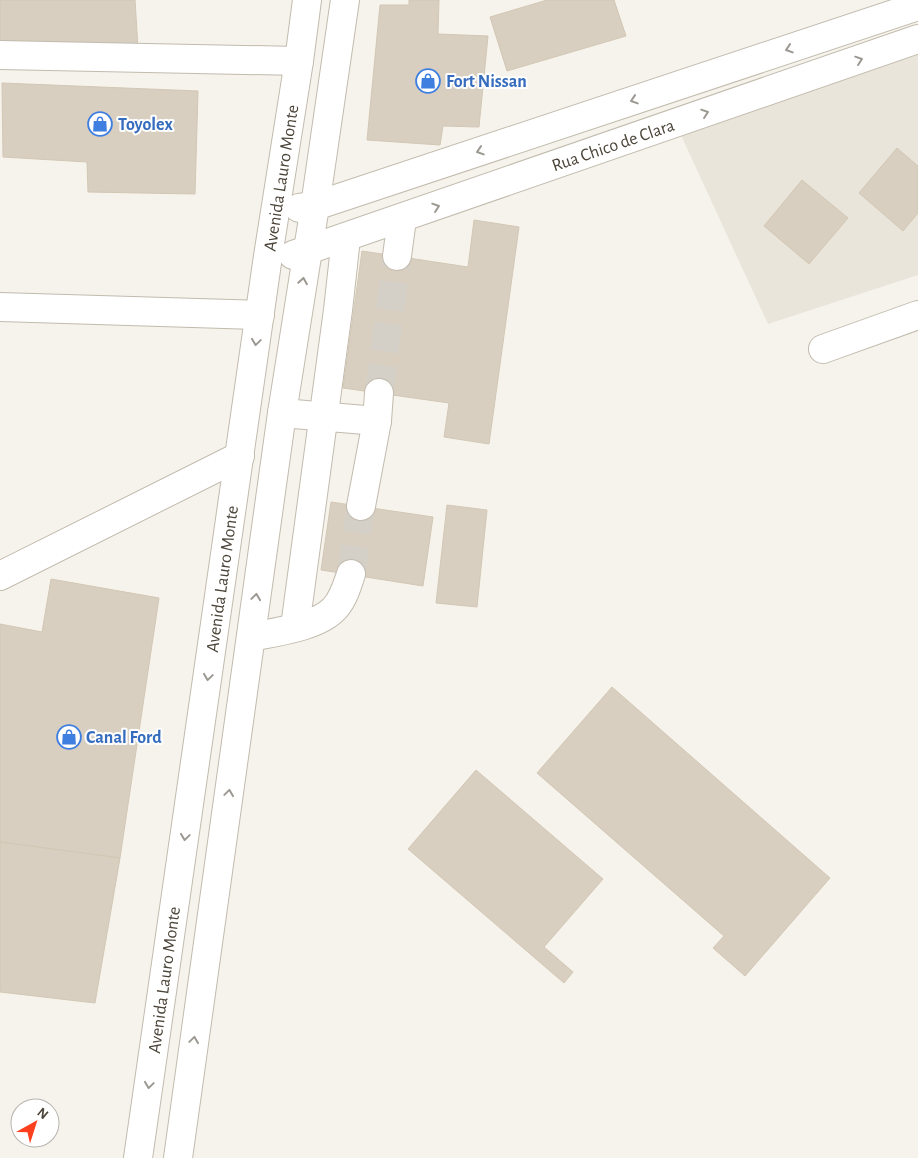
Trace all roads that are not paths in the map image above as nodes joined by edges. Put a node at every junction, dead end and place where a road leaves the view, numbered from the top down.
1 (307, 0) edge
2 (344, 0) edge
3 (918, 6) edge
4 (918, 39) edge
5 (0, 55) edge
6 (300, 61) junction
7 (562, 124) junction
8 (570, 160) junction
9 (315, 206) junction
10 (276, 208) junction
11 (402, 219) junction
12 (346, 238) junction
13 (307, 251) junction
14 (268, 256) junction
15 (397, 256) tunnel mouth
16 (0, 307) edge
17 (299, 307) junction
18 (338, 310) junction
19 (260, 315) junction
20 (918, 315) edge
21 (823, 349) dead end
22 (379, 393) tunnel mouth
23 (282, 413) junction
24 (323, 416) junction
25 (377, 421) junction
26 (240, 456) junction
27 (361, 506) tunnel mouth
28 (351, 574) tunnel mouth
29 (0, 576) edge
30 (295, 626) junction
31 (251, 638) junction
32 (138, 1158) edge
33 (178, 1158) edge

1 - 6 street, Avenida Lauro Monte
2 - 9 street, Avenida Lauro Monte
3 -> 7 street, Rua Chico de Clara
8 -> 4 street, Rua Chico de Clara
5 - 6 street
6 - 10 street, Avenida Lauro Monte
7 - 8 street
7 -> 9 street, Rua Chico de Clara
11 -> 8 street, Rua Chico de Clara
9 - 10 street, Rua Chico de Clara
9 - 13 street, Avenida Lauro Monte
10 - 14 street, Avenida Lauro Monte
11 - 12 street, Rua Chico de Clara
11 - 15 street
12 - 13 street, Rua Chico de Clara
12 - 18 street
13 - 14 street, Rua Chico de Clara
17 -> 13 street, Avenida Lauro Monte
14 - 19 street, Avenida Lauro Monte
16 - 19 street
17 - 18 street
17 - 23 street, Avenida Lauro Monte
18 - 24 street
19 -> 26 street, Avenida Lauro Monte
20 - 21 street
22 - 25 street
23 - 24 street
31 -> 23 street, Avenida Lauro Monte
24 - 25 street
24 - 30 street
25 - 27 street
26 - 29 street
26 -> 32 street, Avenida Lauro Monte
28 - 30 street
30 - 31 street
33 -> 31 street, Avenida Lauro Monte

